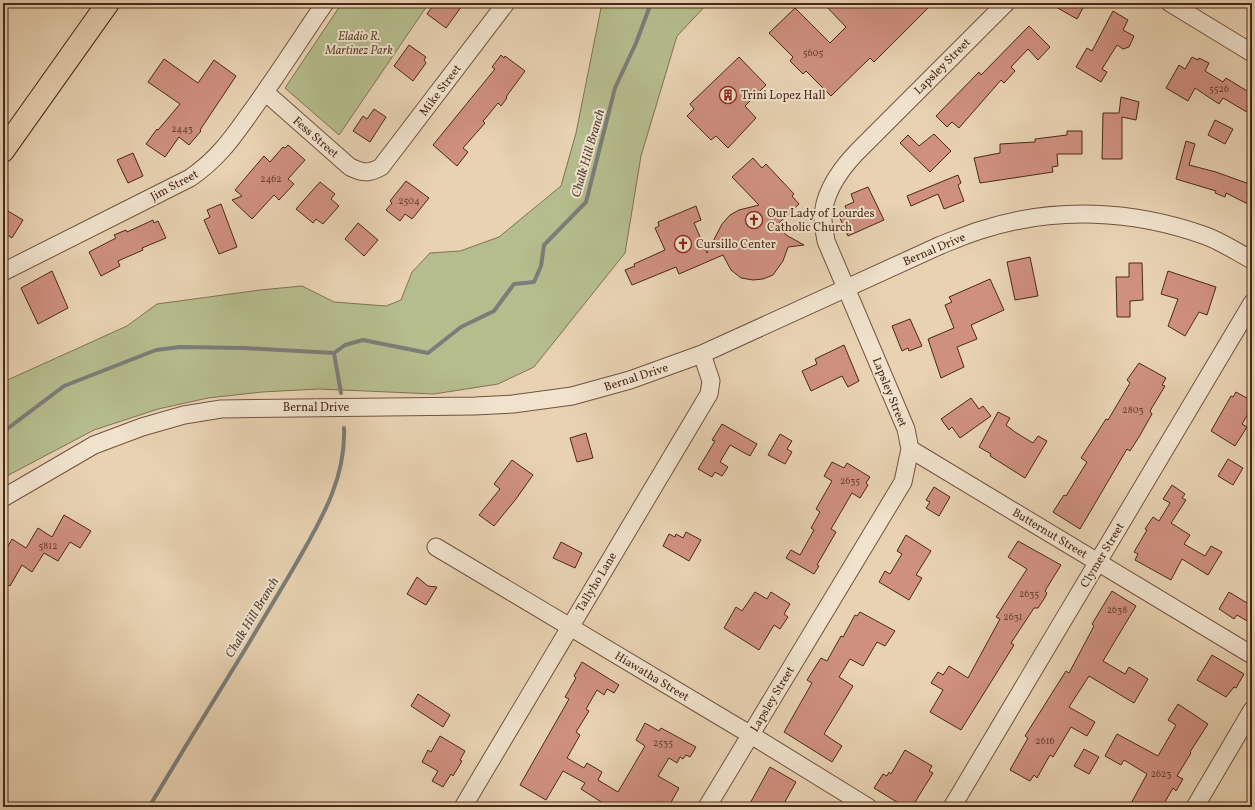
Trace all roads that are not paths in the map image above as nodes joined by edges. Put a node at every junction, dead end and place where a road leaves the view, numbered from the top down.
1 (108, 3) edge
2 (325, 3) edge
3 (506, 3) edge
4 (1006, 3) edge
5 (1170, 3) edge
6 (1252, 53) edge
7 (265, 92) junction
8 (3, 150) edge
9 (370, 173) joint
10 (1252, 260) edge
11 (3, 272) edge
12 (846, 288) junction
13 (1252, 303) edge
14 (702, 354) junction
15 (910, 449) junction
16 (3, 498) edge
17 (436, 547) dead end
18 (1099, 562) junction
19 (570, 627) junction
20 (1252, 655) edge
21 (1252, 710) edge
22 (751, 735) junction
23 (463, 807) edge
24 (707, 807) edge
25 (868, 807) edge
26 (952, 807) edge
27 (1195, 807) edge

1 - 8 main road
2 - 7 street, Jim Street
3 - 9 street, Mike Street
4 - 12 street, Lapsley Street
5 - 6 street
7 - 9 street, Fess Street
7 - 11 street, Jim Street
10 - 12 street, Bernal Drive
12 - 14 street, Bernal Drive
12 - 15 street, Lapsley Street
13 - 18 street, Clymer Street
14 - 16 street, Bernal Drive
14 - 19 street, Tallyho Lane
15 - 18 street, Butternut Street
15 - 22 street, Lapsley Street
17 - 19 street, Hiawatha Street
18 - 20 street, Butternut Street
18 - 26 street, Clymer Street
19 - 22 street, Hiawatha Street
19 - 23 street, Tallyho Lane
21 - 27 street
22 - 24 street, Lapsley Street
22 - 25 street, Hiawatha Street

